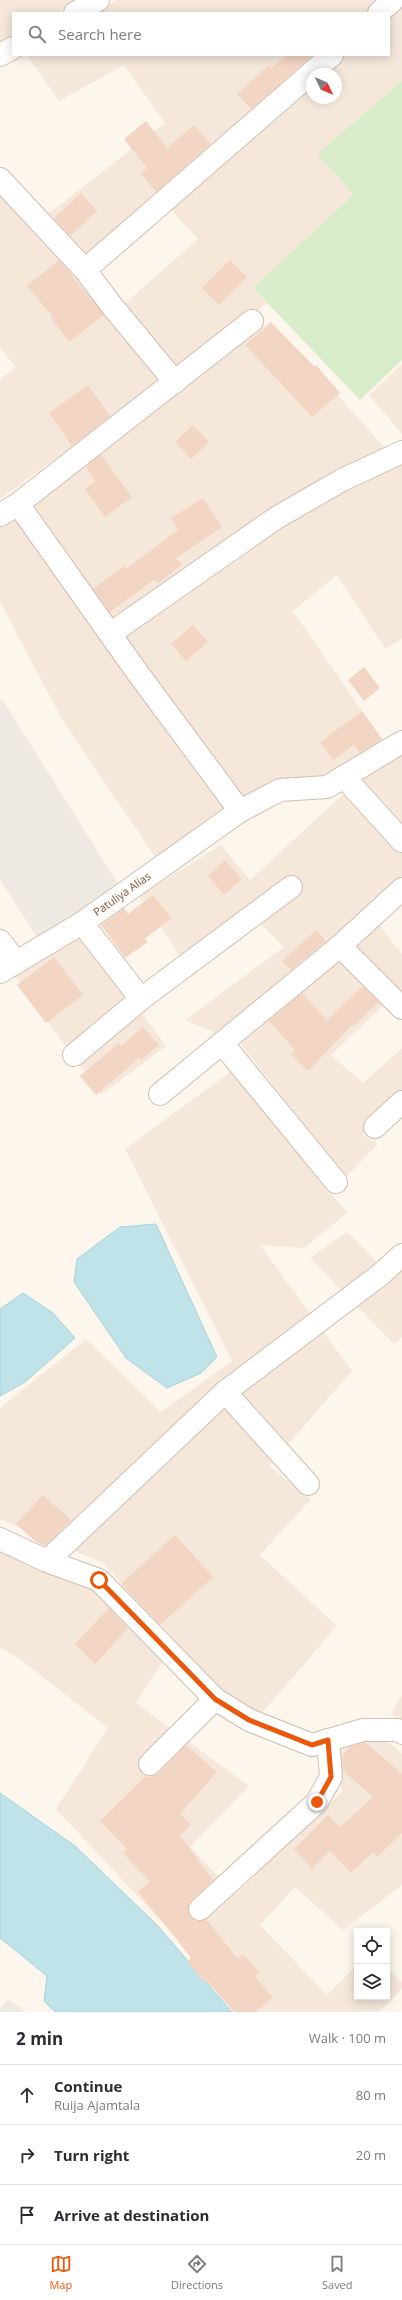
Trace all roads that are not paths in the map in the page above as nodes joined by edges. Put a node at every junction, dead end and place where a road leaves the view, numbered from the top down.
1 (98, 0) edge
2 (393, 0) edge
3 (76, 12) edge
4 (380, 12) edge
5 (12, 49) edge
6 (0, 55) edge
7 (331, 56) edge
8 (0, 180) edge
9 (85, 270) junction
10 (252, 321) dead end
11 (175, 382) junction
12 (402, 452) edge
13 (9, 510) edge
14 (110, 634) junction
15 (402, 742) edge
16 (344, 777) junction
17 (240, 811) junction
18 (402, 841) edge
19 (291, 887) dead end
20 (402, 889) edge
21 (82, 923) junction
22 (0, 941) edge
23 (340, 946) junction
24 (8, 967) edge
25 (141, 999) junction
26 (402, 1008) edge
27 (222, 1043) junction
28 (74, 1055) dead end
29 (160, 1094) dead end
30 (402, 1102) edge
31 (375, 1127) dead end
32 (336, 1182) dead end
33 (402, 1255) edge
34 (225, 1392) junction
35 (308, 1484) dead end
36 (0, 1539) edge
37 (47, 1561) junction
38 (215, 1699) junction
39 (402, 1732) edge
40 (328, 1740) junction
41 (150, 1764) dead end
42 (200, 1909) dead end

1 - 3 street
2 - 4 street
5 - 6 street
7 - 9 street
8 - 9 street
9 - 11 street
10 - 11 street
11 - 13 street
12 - 14 street
13 - 14 street
14 - 17 street
15 - 16 street, Patuliya Alias
16 - 17 street, Patuliya Alias
16 - 18 street
17 - 21 street, Patuliya Alias
19 - 25 street
20 - 23 street
21 - 24 street, Patuliya Alias
21 - 25 street
22 - 24 street
23 - 26 street
23 - 27 street
25 - 28 street
27 - 29 street
27 - 32 street
30 - 31 street
33 - 34 street
34 - 35 street
34 - 37 street
36 - 37 street
37 - 38 street
38 - 40 street
38 - 41 street
39 - 40 street
40 - 42 street

